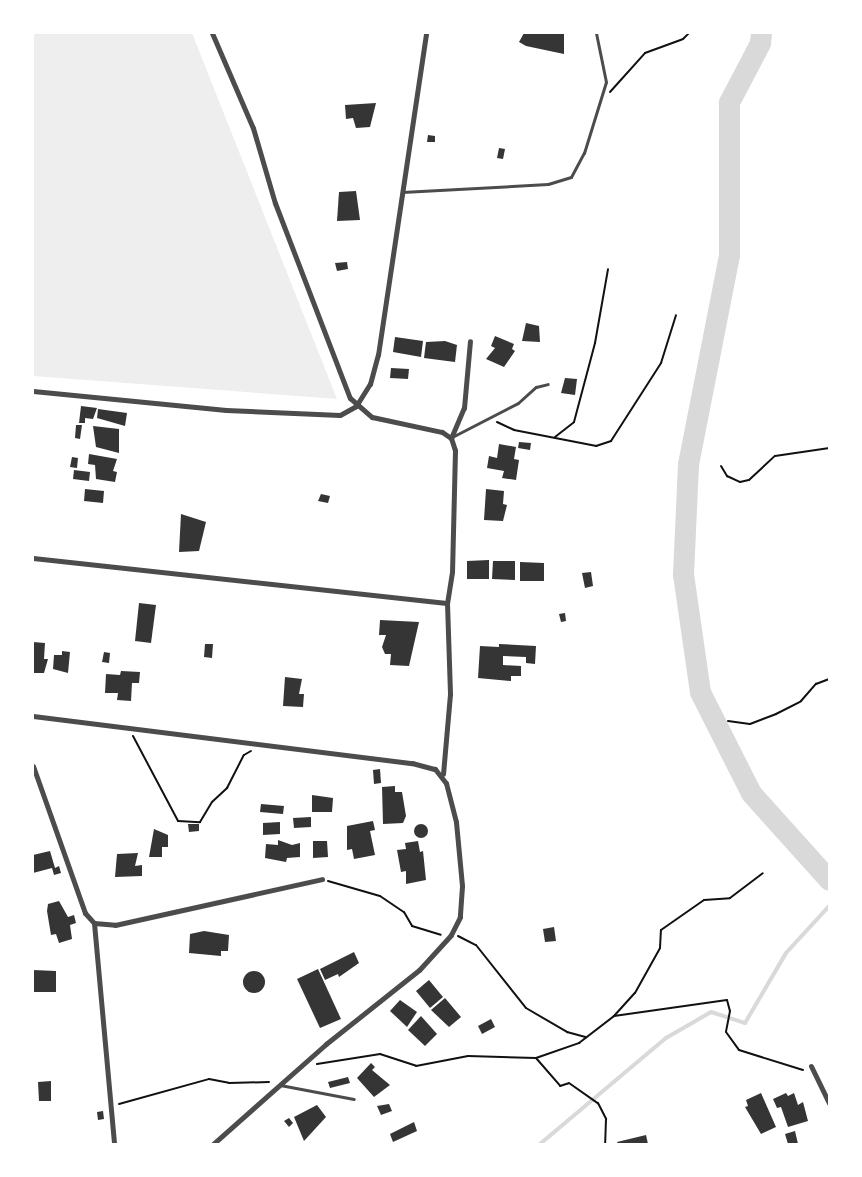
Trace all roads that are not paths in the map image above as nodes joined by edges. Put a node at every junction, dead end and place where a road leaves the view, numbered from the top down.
1 (212, 33) edge
2 (426, 33) edge
3 (596, 33) edge
4 (402, 192) junction
5 (470, 341) dead end
6 (548, 384) dead end
7 (33, 391) edge
8 (356, 406) junction
9 (451, 438) junction
10 (33, 558) edge
11 (447, 603) junction
12 (33, 716) edge
13 (33, 766) edge
14 (442, 774) junction
15 (322, 879) road end
16 (94, 923) junction
17 (811, 1066) road end
18 (278, 1084) junction
19 (354, 1099) dead end
20 (829, 1103) edge
21 (114, 1144) edge
22 (213, 1144) edge

1 - 8 street
2 - 4 street
3 - 4 lane
4 - 8 street
5 - 9 street
6 - 9 lane
7 - 8 street
8 - 9 street
9 - 11 street
10 - 11 street
11 - 14 street
12 - 14 street
13 - 16 street
14 - 18 street
15 - 16 street
16 - 21 street
17 - 20 street
18 - 19 lane
18 - 22 street

